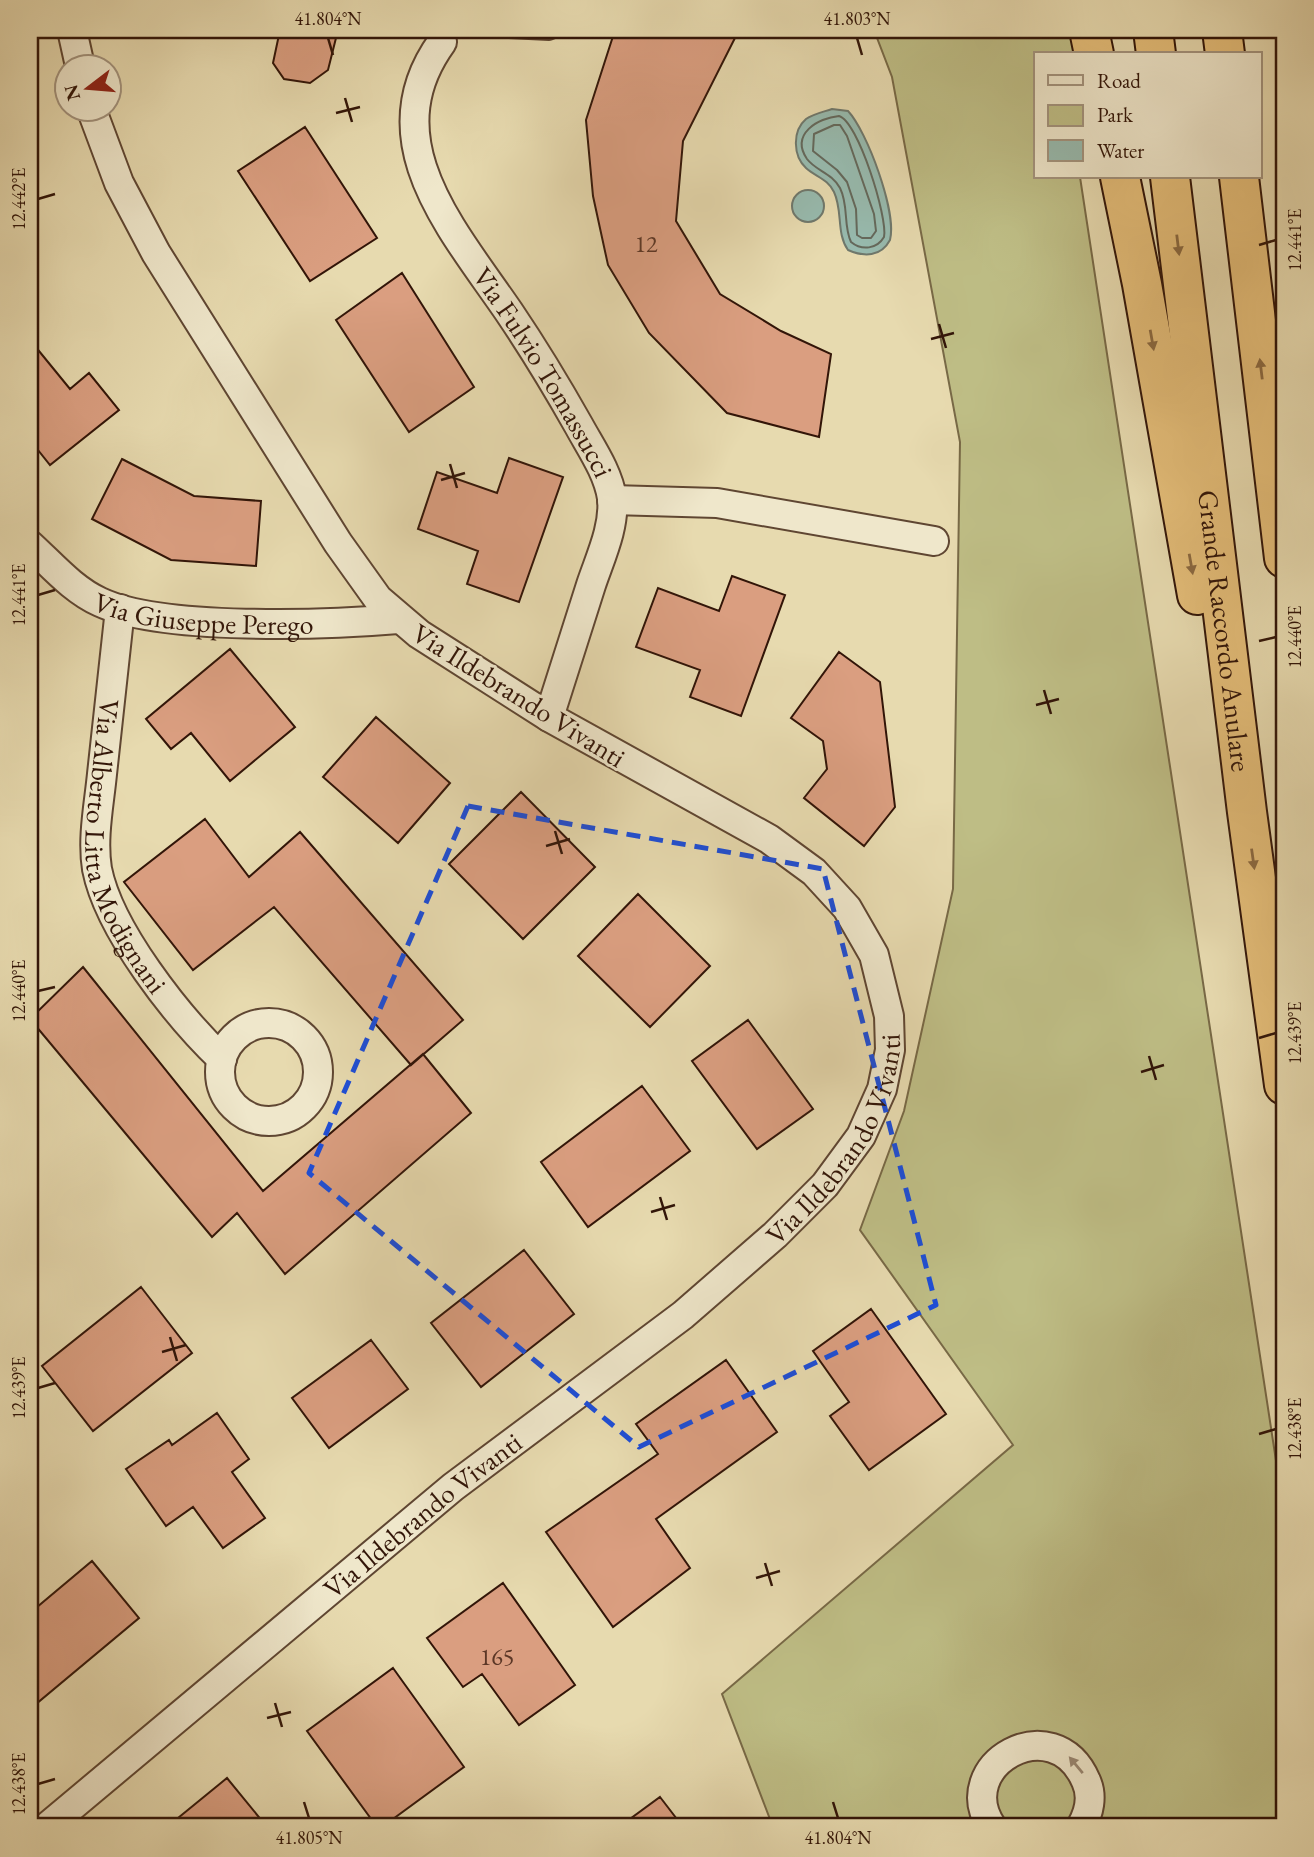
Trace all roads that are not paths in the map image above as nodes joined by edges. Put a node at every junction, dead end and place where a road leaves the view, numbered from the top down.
1 (72, 30) edge
2 (509, 30) edge
3 (554, 30) edge
4 (1089, 30) edge
5 (1153, 30) edge
6 (1222, 30) edge
7 (447, 36) edge
8 (77, 52) edge
9 (1094, 52) edge
10 (1156, 52) edge
11 (1224, 52) edge
12 (97, 122) edge
13 (1120, 178) edge
14 (1170, 178) edge
15 (1238, 178) edge
16 (612, 500) junction
17 (934, 541) dead end
18 (30, 545) edge
19 (1284, 558) edge
20 (120, 609) junction
21 (398, 619) junction
22 (549, 717) junction
23 (1247, 812) junction
24 (222, 1059) dead end
25 (1284, 1085) edge
26 (1086, 1824) edge
27 (47, 1827) edge
28 (992, 1827) edge

1 - 8 street
2 - 3 lane
4 - 9 highway
5 - 10 highway
6 - 11 highway
7 - 16 street, Via Fulvio Tomassucci
12 - 21 street, Via Ildebrando Vivanti
13 -> 23 highway
14 -> 23 highway, Grande Raccordo Anulare
19 -> 15 highway
16 - 17 street
16 - 22 street, Via Fulvio Tomassucci
18 - 20 street, Via Giuseppe Perego
20 - 21 street, Via Giuseppe Perego
20 - 24 street, Via Alberto Litta Modignani
21 - 22 street, Via Ildebrando Vivanti
22 - 27 street, Via Ildebrando Vivanti
23 -> 25 highway, Grande Raccordo Anulare
26 -> 28 street

